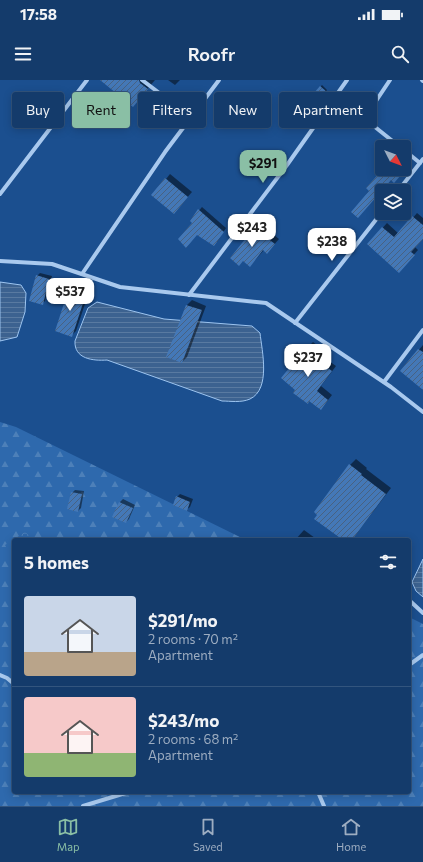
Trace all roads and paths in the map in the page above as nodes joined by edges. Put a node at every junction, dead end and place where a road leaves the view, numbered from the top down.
1 (87, 80) edge
2 (142, 80) edge
3 (218, 80) edge
4 (346, 80) edge
5 (390, 80) edge
6 (158, 92) edge
7 (206, 96) edge
8 (183, 128) edge
9 (391, 140) edge
10 (411, 156) edge
11 (423, 159) edge
12 (420, 163) junction
13 (404, 184) edge
14 (0, 194) edge
15 (376, 220) edge
16 (0, 261) edge
17 (82, 274) junction
18 (189, 294) junction
19 (295, 323) junction
20 (423, 330) edge
21 (384, 382) junction
22 (423, 412) edge
23 (411, 602) edge
24 (423, 613) edge
25 (423, 655) edge
26 (411, 664) edge
27 (0, 675) edge
28 (12, 682) edge
29 (122, 794) edge
30 (319, 794) edge
31 (82, 806) edge
32 (324, 806) edge

1 - 14 street
2 - 6 street
3 - 7 street
4 - 18 street
5 - 9 street
8 - 17 street
10 - 12 street
11 - 12 street
12 - 13 street
15 - 19 street
16 - 17 street
17 - 18 street
18 - 19 street
19 - 21 street
20 - 21 street
21 - 22 street
23 - 24 street
25 - 26 street
27 - 28 street
29 - 31 street
30 - 32 street

